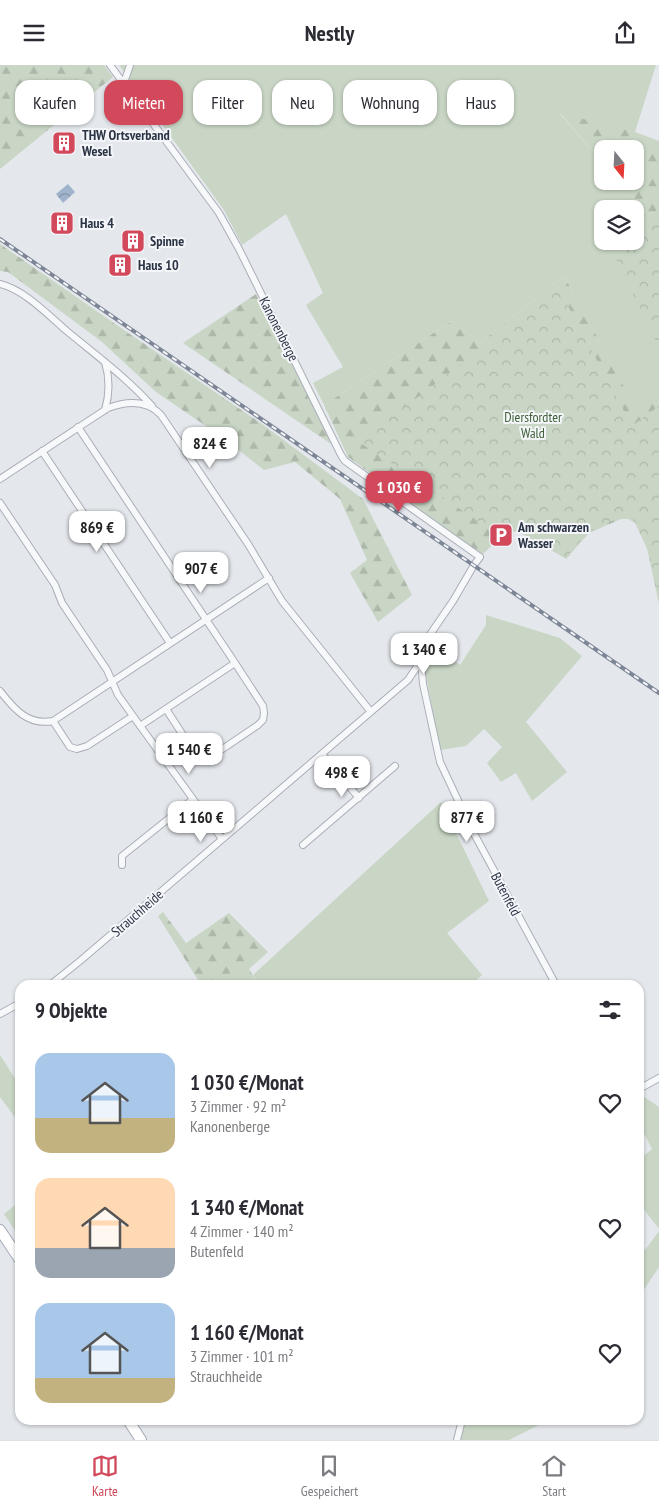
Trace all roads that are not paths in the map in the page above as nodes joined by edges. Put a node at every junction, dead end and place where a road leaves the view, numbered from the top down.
1 (110, 65) edge
2 (130, 65) edge
3 (122, 80) edge
4 (125, 80) edge
5 (155, 125) edge
6 (0, 284) edge
7 (105, 363) junction
8 (154, 408) junction
9 (105, 410) junction
10 (78, 427) junction
11 (42, 451) junction
12 (0, 479) edge
13 (0, 503) edge
14 (480, 557) joint
15 (269, 578) junction
16 (206, 620) junction
17 (170, 643) junction
18 (420, 659) junction
19 (235, 663) junction
20 (408, 680) junction
21 (113, 682) junction
22 (423, 684) junction
23 (0, 691) edge
24 (166, 709) junction
25 (372, 712) junction
26 (133, 716) junction
27 (53, 721) junction
28 (140, 726) junction
29 (322, 753) junction
30 (395, 767) dead end
31 (359, 798) junction
32 (193, 799) junction
33 (222, 839) junction
34 (303, 845) dead end
35 (122, 865) dead end
36 (56, 980) edge
37 (553, 980) edge
38 (15, 1006) edge
39 (0, 1014) edge
40 (659, 1078) edge
41 (644, 1086) edge
42 (0, 1231) edge
43 (15, 1253) edge
44 (131, 1425) edge
45 (461, 1425) edge
46 (141, 1440) edge
47 (457, 1440) edge

1 - 3 street, Kanonenberge
2 - 4 street
5 - 14 street, Kanonenberge
6 - 7 street
7 - 8 street
7 - 9 street
8 - 9 street
8 - 15 street
9 - 10 street
10 - 11 street
10 - 16 street
11 - 12 street
11 - 17 street
13 - 21 street
14 - 18 street, Strauchheide
15 - 16 street
15 - 25 street
16 - 17 street
16 - 19 street
17 - 21 street
18 - 20 street, Strauchheide
18 - 22 street, Butenfeld
19 - 24 street
19 - 24 street
20 - 22 street
20 - 25 street, Strauchheide
21 - 26 street
21 - 27 street
22 - 37 street, Butenfeld
23 - 27 street
24 - 28 street
25 - 29 street, Strauchheide
26 - 27 street
26 - 28 street
28 - 32 street
29 - 31 street
29 - 33 street, Strauchheide
30 - 31 street
31 - 34 street
32 - 33 street
32 - 35 street
33 - 36 street, Strauchheide
38 - 39 street
40 - 41 street
42 - 43 main road
44 - 46 main road
45 - 47 street

